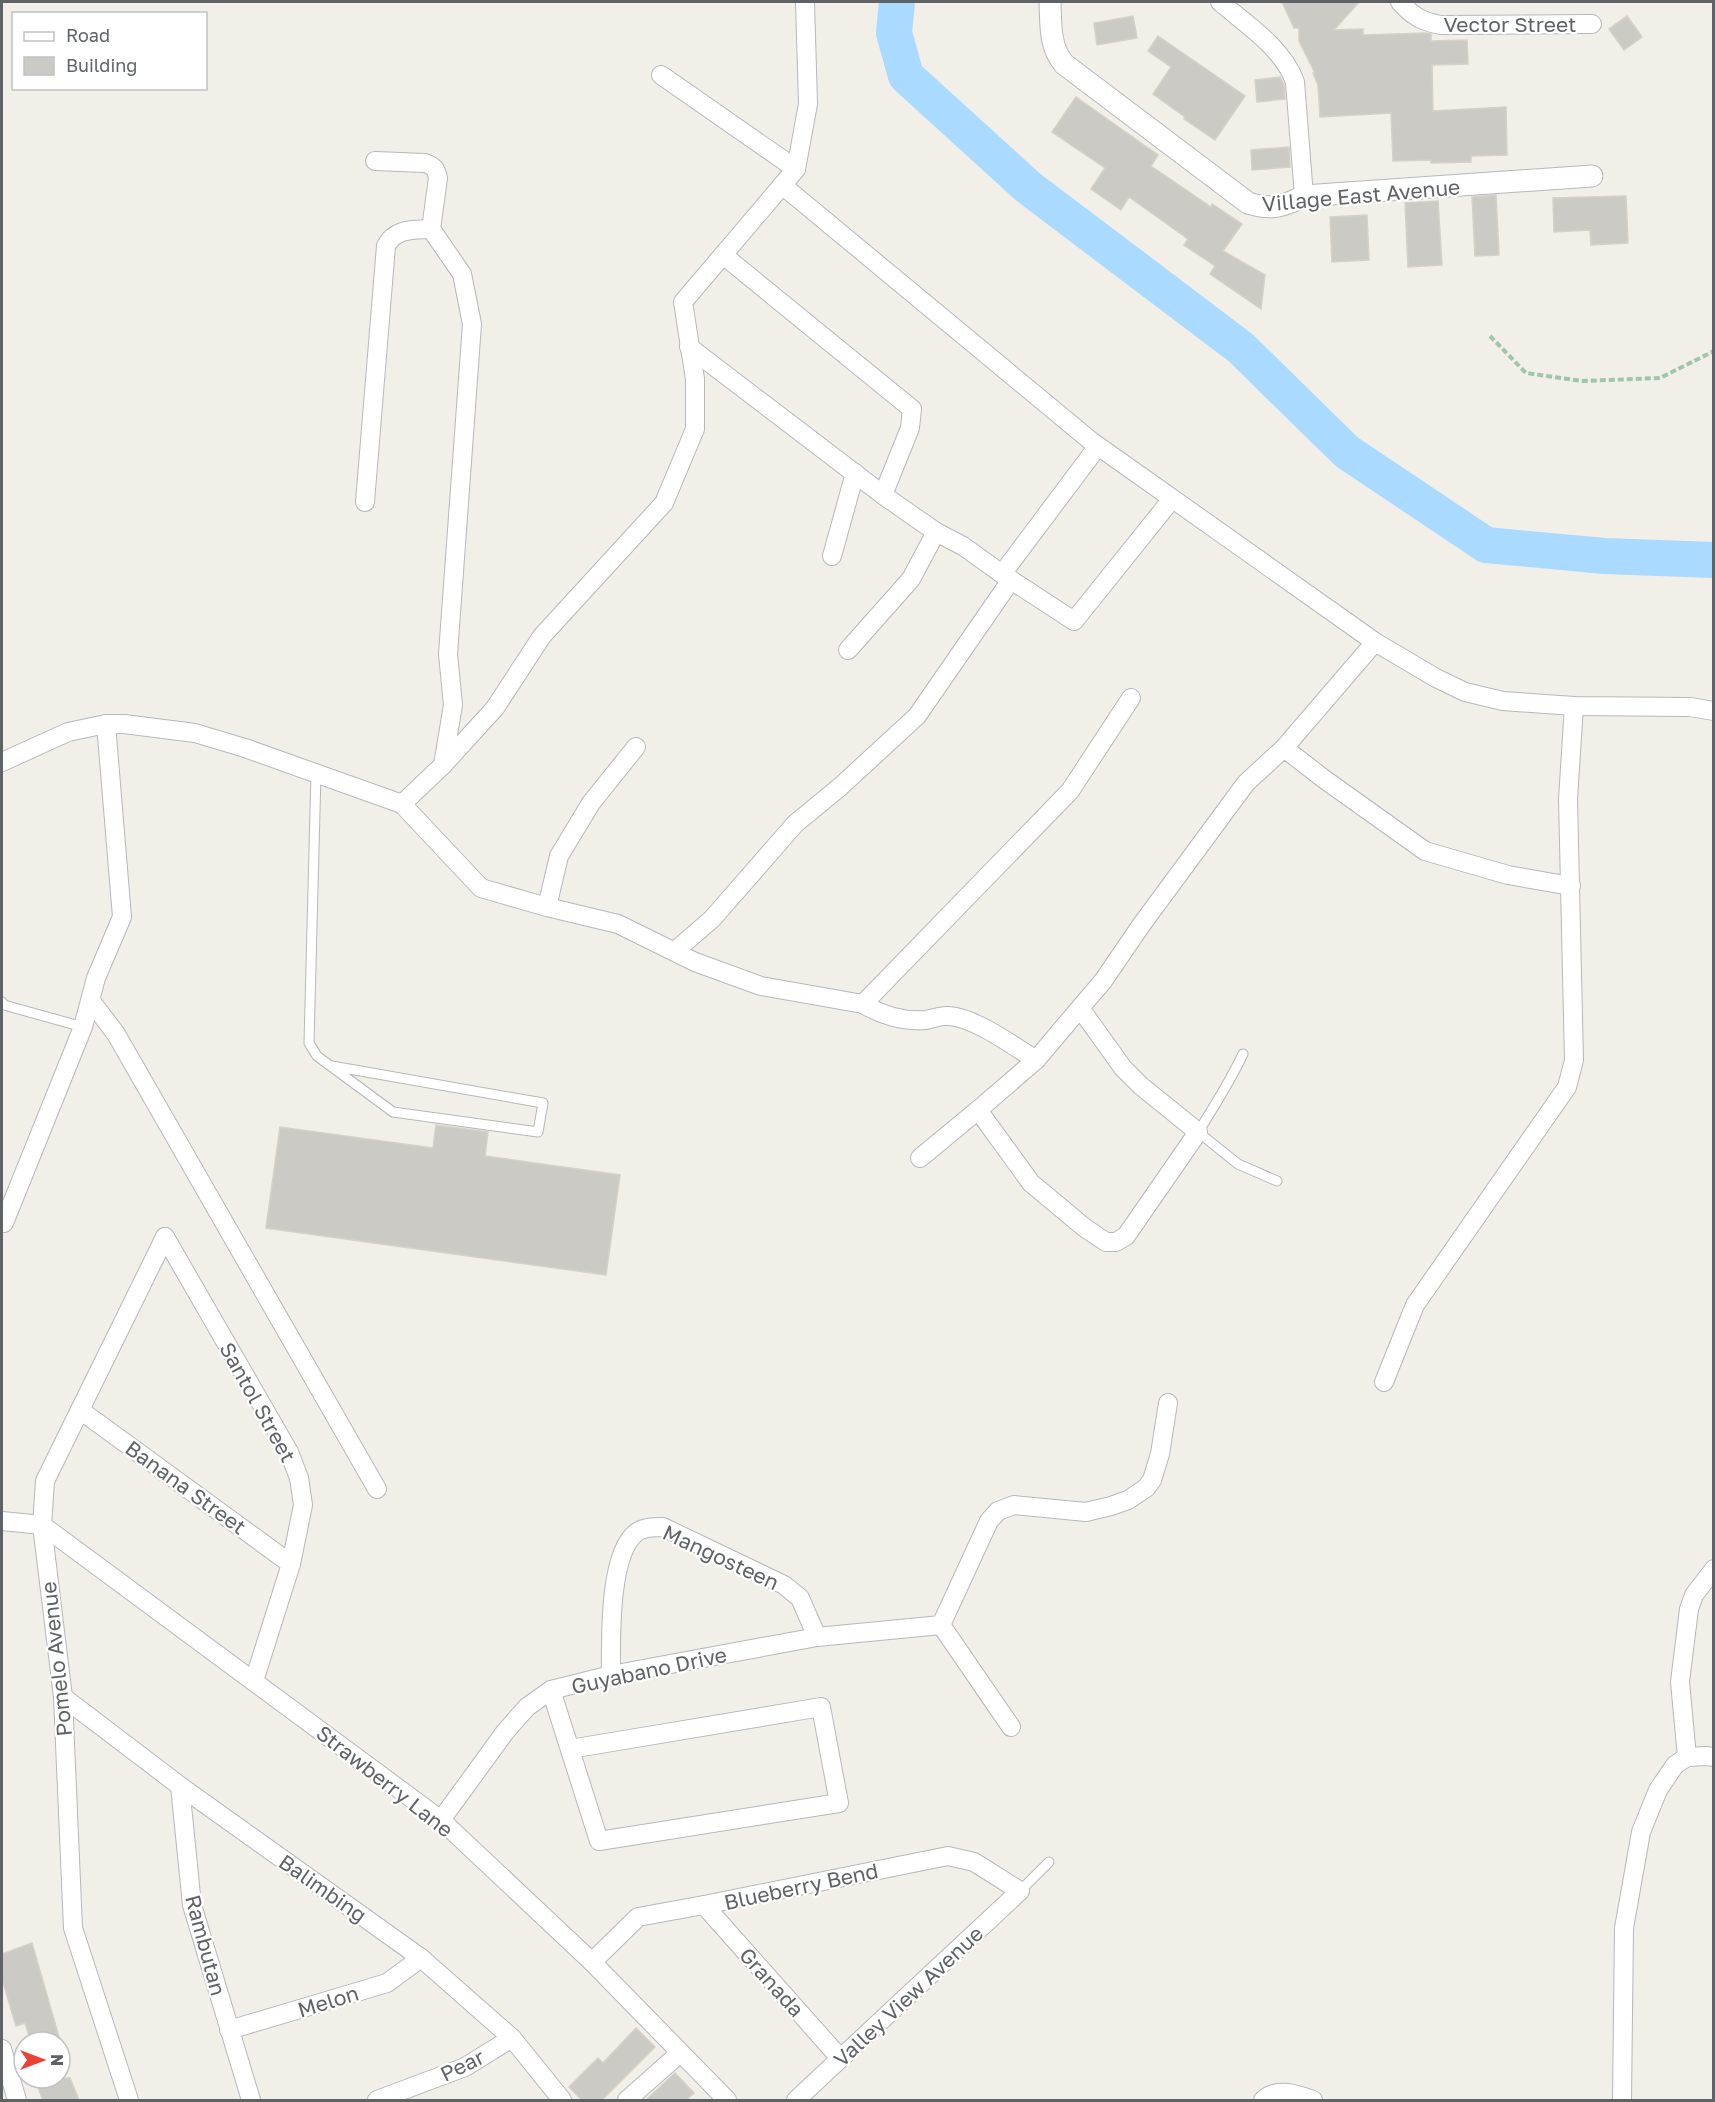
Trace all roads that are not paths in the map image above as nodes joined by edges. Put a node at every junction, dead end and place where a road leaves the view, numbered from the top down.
1 (805, 2) edge
2 (1050, 2) edge
3 (1220, 2) edge
4 (1400, 2) edge
5 (1592, 24) dead end
6 (661, 75) dead end
7 (375, 161) dead end
8 (796, 169) junction
9 (1592, 176) dead end
10 (782, 185) junction
11 (1304, 196) junction
12 (431, 229) junction
13 (723, 255) junction
14 (689, 347) junction
15 (1098, 446) junction
16 (855, 473) junction
17 (883, 495) junction
18 (1172, 499) junction
19 (365, 502) dead end
20 (936, 532) junction
21 (832, 556) dead end
22 (1006, 577) junction
23 (1375, 642) junction
24 (848, 650) dead end
25 (1131, 698) dead end
26 (1574, 706) junction
27 (1713, 711) edge
28 (106, 724) junction
29 (636, 747) dead end
30 (1284, 748) junction
31 (2, 762) edge
32 (443, 765) junction
33 (316, 773) junction
34 (402, 804) junction
35 (1571, 886) junction
36 (547, 907) junction
37 (675, 951) junction
38 (91, 1001) junction
39 (2, 1002) edge
40 (863, 1004) junction
41 (1080, 1008) junction
42 (83, 1027) junction
43 (1243, 1054) dead end
44 (1036, 1060) junction
45 (332, 1066) junction
46 (978, 1110) junction
47 (1198, 1132) junction
48 (920, 1158) dead end
49 (1277, 1181) dead end
50 (4, 1223) dead end
51 (165, 1237) joint
52 (1384, 1382) dead end
53 (1168, 1403) dead end
54 (80, 1410) junction
55 (377, 1489) dead end
56 (2, 1521) edge
57 (42, 1525) junction
58 (291, 1564) junction
59 (1713, 1569) edge
60 (941, 1625) junction
61 (817, 1637) junction
62 (611, 1675) junction
63 (254, 1681) junction
64 (551, 1690) junction
65 (63, 1697) junction
66 (1011, 1727) dead end
67 (570, 1749) junction
68 (1687, 1757) junction
69 (1713, 1757) edge
70 (180, 1786) junction
71 (441, 1821) junction
72 (1049, 1862) dead end
73 (1020, 1892) junction
74 (704, 1905) junction
75 (421, 1958) junction
76 (592, 1962) junction
77 (229, 2030) junction
78 (512, 2038) junction
79 (2, 2049) edge
80 (680, 2053) junction
81 (840, 2058) junction
82 (17, 2100) edge
83 (129, 2100) edge
84 (251, 2100) edge
85 (377, 2100) edge
86 (562, 2100) edge
87 (627, 2100) edge
88 (727, 2100) edge
89 (796, 2100) edge
90 (1263, 2100) edge
91 (1313, 2100) edge
92 (1622, 2100) edge

1 - 8 street
2 - 11 street, Village East Avenue
3 - 11 street
4 - 5 street, Vector Street
6 - 8 street
7 - 12 street
8 - 10 street
9 - 11 street, Village East Avenue
10 - 13 street
10 - 15 street
12 - 19 street
12 - 32 street
13 - 14 street
13 - 17 street
14 - 16 street
14 - 32 street
15 - 18 street
15 - 22 street
16 - 17 street
16 - 21 street
17 - 20 street
18 - 22 street
18 - 23 street
20 - 22 street
20 - 24 street
22 - 37 street
23 - 26 street
23 - 30 street
25 - 40 street
26 - 27 street
26 - 35 street
28 - 31 street
28 - 33 street
28 - 38 street
29 - 36 street
30 - 35 street
30 - 41 street
32 - 34 street
33 - 34 street
33 - 45 lane
34 - 36 street
35 - 52 street
36 - 37 street
37 - 40 street
38 - 42 street
38 - 55 street
39 - 42 lane
40 - 44 street
41 - 44 street
41 - 47 street
42 - 50 street
43 - 47 lane
44 - 46 street
45 - 45 lane
46 - 47 street
46 - 48 street
47 - 49 lane
51 - 54 street, Pomelo Avenue
51 - 58 street, Santol Street
53 - 60 street
54 - 57 street, Pomelo Avenue
54 - 58 street, Banana Street
56 - 57 street
57 - 63 street, Strawberry Lane
57 - 65 street, Pomelo Avenue
58 - 63 street, Santol Street
59 - 68 street
60 - 61 street, Guyabano Drive
60 - 66 street
61 - 62 street, Guyabano Drive
61 - 62 street, Mangosteen
62 - 64 street, Guyabano Drive
63 - 71 street, Strawberry Lane
64 - 67 street
64 - 71 street, Guyabano Drive
65 - 70 street, Balimbing
65 - 83 street, Pomelo Avenue
67 - 67 street
68 - 69 street
68 - 92 street
70 - 75 street, Balimbing
70 - 77 street, Rambutan
71 - 76 street, Strawberry Lane
72 - 73 lane
73 - 74 street, Blueberry Bend
73 - 81 street, Valley View Avenue
74 - 76 street, Blueberry Bend
74 - 81 street, Granada
75 - 77 street, Melon
75 - 78 street, Balimbing
76 - 80 street, Strawberry Lane
77 - 84 street, Rambutan
78 - 85 street, Pear
78 - 86 street, Balimbing
79 - 82 street
80 - 87 street
80 - 88 street, Strawberry Lane
81 - 89 street, Valley View Avenue
90 - 91 street

